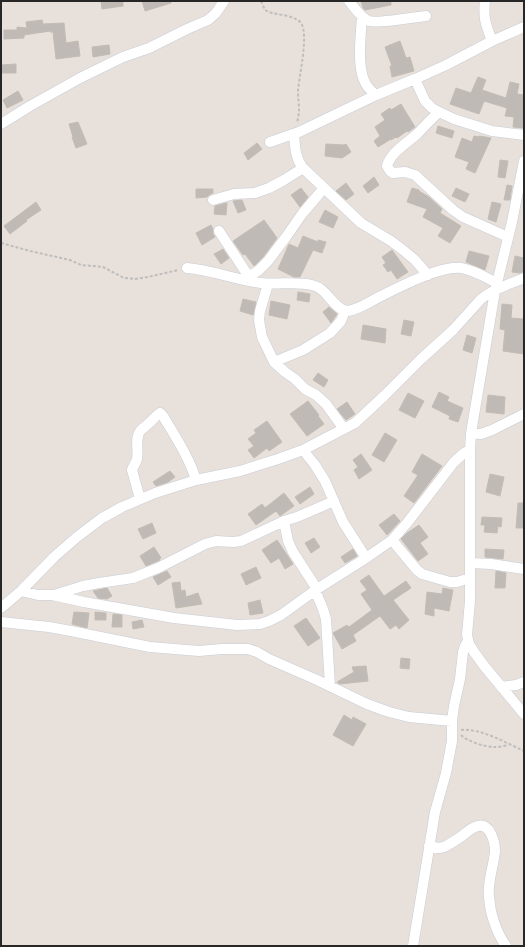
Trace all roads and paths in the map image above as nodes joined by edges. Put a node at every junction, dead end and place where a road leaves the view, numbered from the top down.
1 (224, 1) edge
2 (260, 1) edge
3 (349, 1) edge
4 (485, 1) edge
5 (362, 16) junction
6 (426, 16) dead end
7 (524, 27) edge
8 (492, 41) junction
9 (415, 79) junction
10 (376, 95) junction
11 (439, 112) junction
12 (1, 124) edge
13 (296, 133) junction
14 (524, 134) edge
15 (270, 142) dead end
16 (524, 161) edge
17 (303, 168) junction
18 (324, 188) junction
19 (213, 200) dead end
20 (219, 231) dead end
21 (508, 237) junction
22 (1, 243) edge
23 (187, 268) joint
24 (428, 275) junction
25 (246, 278) junction
26 (524, 278) edge
27 (268, 284) junction
28 (496, 287) junction
29 (345, 311) junction
30 (274, 362) junction
31 (524, 414) edge
32 (344, 429) junction
33 (471, 433) junction
34 (303, 450) junction
35 (470, 450) junction
36 (196, 480) junction
37 (140, 500) junction
38 (334, 501) junction
39 (284, 522) junction
40 (392, 540) junction
41 (366, 558) junction
42 (470, 563) junction
43 (524, 570) edge
44 (470, 578) junction
45 (316, 590) junction
46 (21, 591) junction
47 (52, 595) junction
48 (1, 608) edge
49 (1, 622) edge
50 (468, 641) junction
51 (524, 682) edge
52 (330, 686) junction
53 (502, 687) junction
54 (524, 714) edge
55 (454, 728) junction
56 (509, 744) junction
57 (524, 751) edge
58 (429, 846) junction
59 (413, 946) edge
60 (506, 946) edge

1 - 12 street
2 - 13 path
3 - 5 street
4 - 8 street
5 - 6 street
5 - 10 street
7 - 8 street
8 - 9 street
9 - 10 street
9 - 11 street
10 - 13 street
11 - 14 street
11 - 21 street
13 - 15 street
13 - 17 street
16 - 21 street
17 - 18 street
17 - 19 street
18 - 24 street
18 - 25 street
20 - 25 street
21 - 28 street
22 - 23 path
23 - 25 street
24 - 28 street
24 - 29 street
25 - 27 street
26 - 28 street
27 - 29 street
27 - 30 street
28 - 32 street
28 - 33 street
29 - 30 street
30 - 32 street
31 - 33 street
32 - 34 street
33 - 35 street
34 - 36 street
34 - 38 street
35 - 40 street
35 - 42 street
36 - 37 street
36 - 37 street
37 - 46 street
38 - 39 street
38 - 41 street
39 - 45 street
39 - 47 street
40 - 41 street
40 - 44 street
41 - 45 street
42 - 43 street
42 - 44 street
44 - 50 street
45 - 47 street
45 - 52 street
46 - 47 street
46 - 48 street
49 - 52 street
50 - 53 street
50 - 55 street
51 - 53 street
52 - 55 street
53 - 54 street
55 - 56 path
55 - 56 path
55 - 58 street
56 - 57 path
58 - 59 street
58 - 60 street

